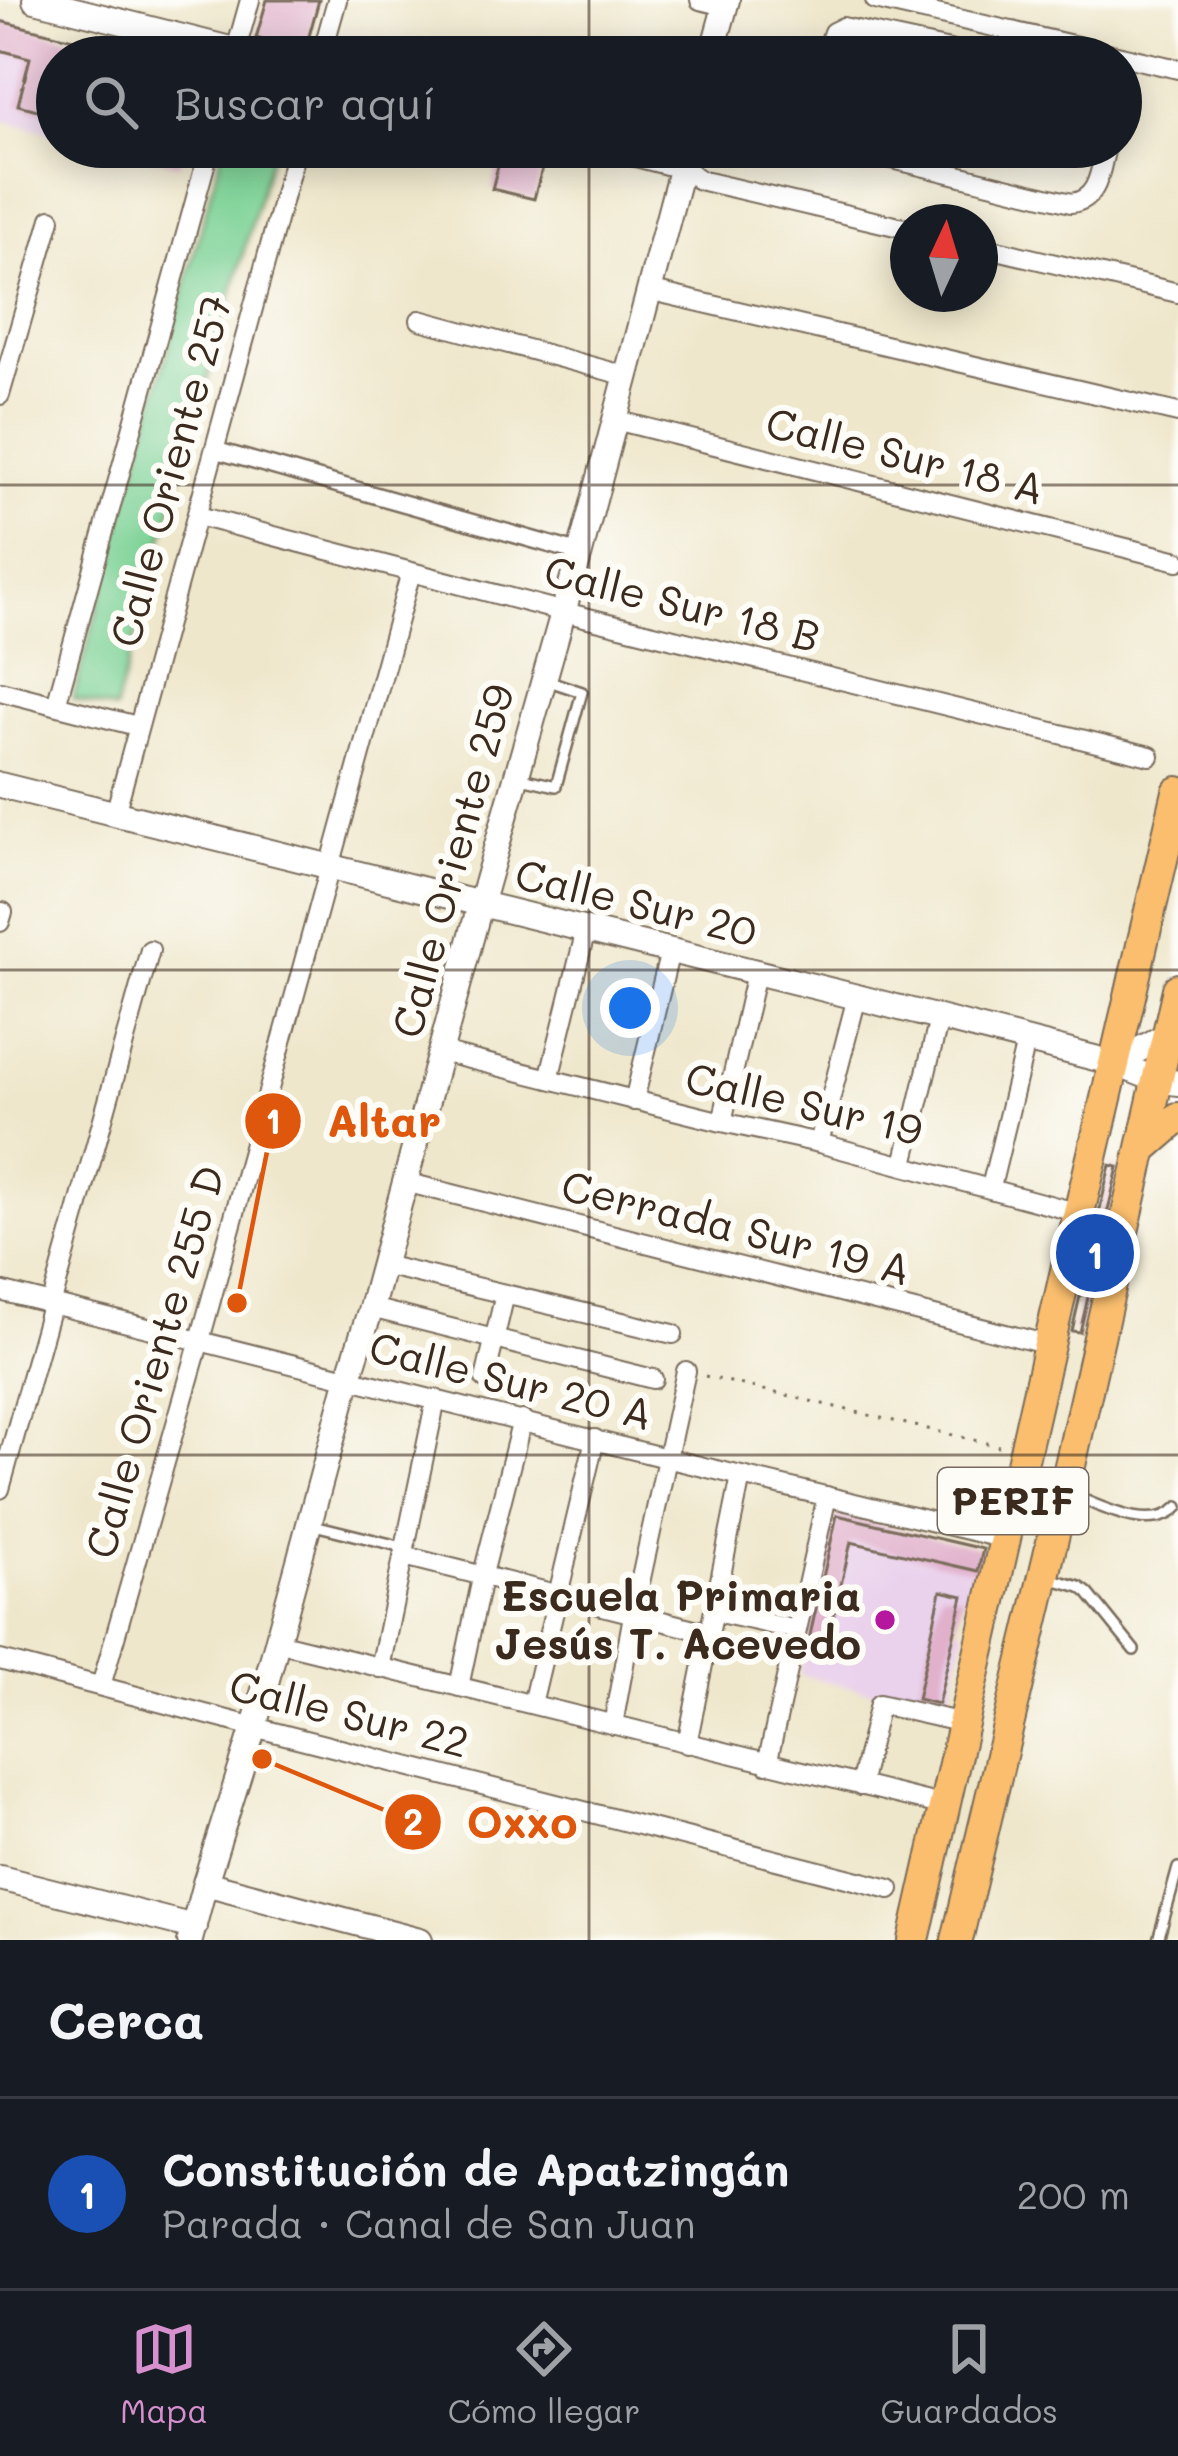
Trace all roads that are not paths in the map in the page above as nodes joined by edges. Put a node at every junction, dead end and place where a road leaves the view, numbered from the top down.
1 (35, 0) edge
2 (250, 0) edge
3 (338, 0) edge
4 (875, 0) edge
5 (718, 2) edge
6 (105, 8) edge
7 (1013, 31) junction
8 (184, 36) edge
9 (240, 36) edge
10 (327, 36) edge
11 (714, 36) edge
12 (832, 36) edge
13 (885, 36) edge
14 (1011, 36) edge
15 (1035, 36) edge
16 (1142, 61) edge
17 (1178, 69) edge
18 (204, 168) edge
19 (291, 168) edge
20 (681, 168) edge
21 (691, 168) edge
22 (932, 168) edge
23 (1100, 168) edge
24 (51, 219) dead end
25 (890, 225) edge
26 (998, 250) edge
27 (648, 290) junction
28 (1178, 293) edge
29 (420, 320) dead end
30 (626, 376) junction
31 (0, 395) edge
32 (1178, 412) edge
33 (615, 420) junction
34 (214, 450) junction
35 (198, 516) junction
36 (580, 553) junction
37 (1178, 562) edge
38 (411, 572) junction
39 (563, 612) junction
40 (544, 680) junction
41 (0, 691) edge
42 (56, 705) junction
43 (137, 726) junction
44 (1150, 757) dead end
45 (518, 777) junction
46 (0, 785) edge
47 (1178, 793) edge
48 (115, 814) junction
49 (330, 868) junction
50 (479, 905) junction
51 (586, 930) junction
52 (150, 950) dead end
53 (670, 951) junction
54 (756, 973) junction
55 (1178, 989) edge
56 (857, 997) junction
57 (939, 1019) junction
58 (1173, 1031) edge
59 (1025, 1042) junction
60 (441, 1052) junction
61 (1114, 1063) junction
62 (549, 1079) junction
63 (1168, 1081) edge
64 (634, 1101) junction
65 (1178, 1118) edge
66 (722, 1123) junction
67 (818, 1142) junction
68 (1142, 1149) junction
69 (904, 1164) junction
70 (405, 1182) junction
71 (991, 1187) junction
72 (1079, 1213) junction
73 (382, 1265) junction
74 (0, 1291) edge
75 (505, 1294) junction
76 (53, 1304) junction
77 (371, 1308) junction
78 (673, 1334) dead end
79 (494, 1338) junction
80 (200, 1340) junction
81 (1049, 1345) junction
82 (686, 1371) road end
83 (349, 1377) junction
84 (485, 1379) dead end
85 (653, 1379) dead end
86 (436, 1399) junction
87 (522, 1420) junction
88 (596, 1439) junction
89 (666, 1458) junction
90 (741, 1476) junction
91 (0, 1489) edge
92 (1064, 1492) junction
93 (826, 1496) junction
94 (1178, 1508) edge
95 (309, 1523) junction
96 (1005, 1539) junction
97 (405, 1552) junction
98 (1043, 1576) junction
99 (482, 1578) junction
100 (556, 1595) junction
101 (715, 1612) junction
102 (633, 1615) junction
103 (796, 1630) junction
104 (710, 1634) junction
105 (277, 1642) junction
106 (1134, 1650) dead end
107 (0, 1660) edge
108 (380, 1668) junction
109 (101, 1686) junction
110 (459, 1687) junction
111 (532, 1704) junction
112 (963, 1723) junction
113 (613, 1725) junction
114 (254, 1727) junction
115 (687, 1744) junction
116 (766, 1763) junction
117 (860, 1786) junction
118 (945, 1806) junction
119 (1178, 1868) edge
120 (0, 1878) edge
121 (205, 1883) junction
122 (890, 1889) dead end
123 (192, 1934) edge
124 (420, 1940) edge
125 (914, 1940) edge
126 (957, 1940) edge
127 (1158, 1940) edge

1 - 6 street
2 - 9 street
3 - 10 street
4 - 7 street
5 - 11 street
6 - 8 street
7 - 14 street
7 - 15 street
12 - 13 street
16 - 17 street
18 - 42 street, Calle Oriente 257
19 - 34 street, Calle Oriente 257
20 - 27 street, Calle Oriente 259
21 - 25 street
22 - 23 street
24 - 31 street
26 - 28 street
27 - 30 street, Calle Oriente 259
27 - 32 street
29 - 30 street
30 - 33 street, Calle Oriente 259
33 - 36 street, Calle Oriente 259
33 - 37 street, Calle Sur 18 A
34 - 35 street, Calle Oriente 257
34 - 36 street
35 - 38 street, Calle Sur 18 B
35 - 43 street, Calle Oriente 257
36 - 39 street, Calle Oriente 259
38 - 39 street, Calle Sur 18 B
38 - 49 street, Calle Oriente 255 D
39 - 40 street, Calle Oriente 259
39 - 44 street, Calle Sur 18 B
40 - 45 street, Calle Oriente 259
40 - 45 lane
41 - 42 street
42 - 43 street
43 - 48 street, Calle Oriente 257
45 - 50 street, Calle Oriente 259
46 - 48 street, Calle Sur 20
47 - 61 main road, PERIF
48 - 49 street, Calle Sur 20
49 - 50 street, Calle Sur 20
49 - 80 street, Calle Oriente 255 D
50 - 51 street, Calle Sur 20
50 - 60 street, Calle Oriente 259
51 - 53 street, Calle Sur 20
51 - 62 street
52 - 76 street
53 - 54 street, Calle Sur 20
53 - 64 street
54 - 56 street, Calle Sur 20
54 - 66 street
55 - 58 main road, PERIF
56 - 57 street, Calle Sur 20
56 - 67 street
57 - 59 street, Calle Sur 20
57 - 69 street
58 - 61 street
58 - 63 main road, PERIF
59 - 61 street, Calle Sur 20
59 - 71 street
60 - 62 street, Calle Sur 19
60 - 70 street, Calle Oriente 259
61 - 63 street, Calle Sur 20
61 - 72 main road, PERIF
62 - 64 street, Calle Sur 19
63 - 68 main road, PERIF
64 - 66 street, Calle Sur 19
65 - 68 main road
66 - 67 street, Calle Sur 19
67 - 69 street, Calle Sur 19
68 - 92 main road, PERIF
69 - 71 street, Calle Sur 19
70 - 73 street, Calle Oriente 259
70 - 81 street, Cerrada Sur 19 A
71 - 72 street, Calle Sur 19
72 - 81 main road, PERIF
73 - 75 street
73 - 77 street, Calle Oriente 259
74 - 76 street, Calle Sur 20 A
75 - 78 street
75 - 79 street
76 - 80 street, Calle Sur 20 A
76 - 91 street
77 - 79 street
77 - 83 street, Calle Oriente 259
79 - 84 street
79 - 85 street
80 - 83 street, Calle Sur 20 A
80 - 109 street, Calle Oriente 255 D
81 - 96 main road, PERIF
82 - 89 street
83 - 86 street, Calle Sur 20 A
83 - 95 street, Calle Oriente 259
86 - 87 street, Calle Sur 20 A
86 - 97 street
87 - 88 street, Calle Sur 20 A
87 - 99 street
88 - 89 street, Calle Sur 20 A
88 - 100 street
89 - 90 street, Calle Sur 20 A
89 - 102 street
90 - 93 street, Calle Sur 20 A
90 - 101 street
92 - 94 lane
92 - 98 main road, PERIF
93 - 96 street, Calle Sur 20 A
93 - 103 street
95 - 97 lane
95 - 105 street, Calle Oriente 259
96 - 112 main road, PERIF
97 - 99 street
97 - 108 street
98 - 106 lane
98 - 126 main road, PERIF
99 - 100 street
99 - 110 street
100 - 102 street
100 - 111 street
101 - 103 street
101 - 104 street
102 - 104 street
102 - 113 street
103 - 116 street
104 - 115 street
105 - 108 street
105 - 114 street, Calle Oriente 259
107 - 109 street, Calle Sur 22
108 - 110 street
109 - 114 street, Calle Sur 22
110 - 111 street
111 - 113 street
112 - 117 street
112 - 118 main road, PERIF
113 - 115 street
114 - 121 street, Calle Oriente 259
114 - 122 street, Calle Sur 22
115 - 116 street
116 - 117 street
117 - 118 street
118 - 125 main road, PERIF
119 - 127 lane
120 - 123 street
121 - 123 street, Calle Oriente 259
121 - 124 street

